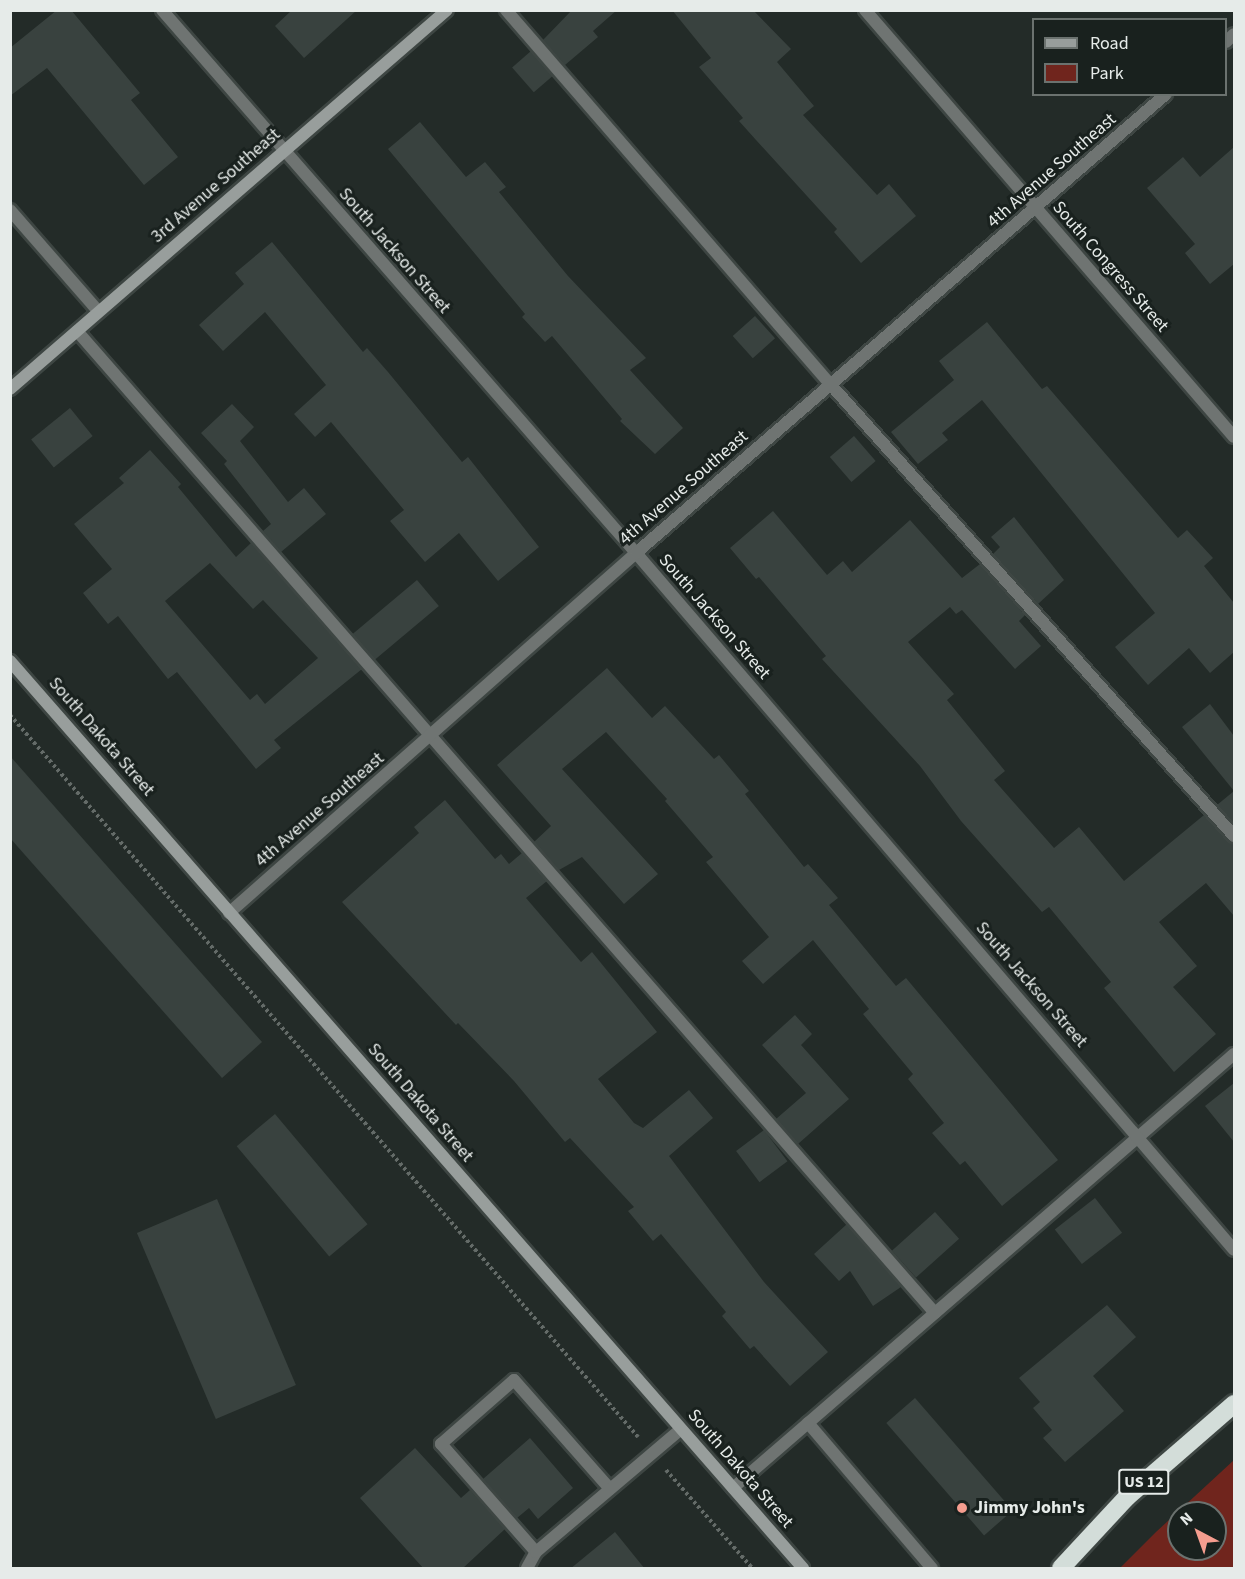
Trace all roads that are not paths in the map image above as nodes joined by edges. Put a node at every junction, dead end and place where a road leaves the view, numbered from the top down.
1 (162, 10) edge
2 (447, 10) edge
3 (506, 10) edge
4 (864, 10) edge
5 (1164, 96) edge
6 (283, 152) junction
7 (1036, 209) junction
8 (10, 210) edge
9 (98, 312) junction
10 (77, 331) junction
11 (831, 385) junction
12 (10, 389) edge
13 (1234, 437) edge
14 (636, 553) junction
15 (10, 661) edge
16 (432, 735) junction
17 (1234, 836) edge
18 (229, 913) junction
19 (1234, 1054) edge
20 (1137, 1136) junction
21 (1234, 1250) edge
22 (935, 1313) junction
23 (1234, 1404) edge
24 (808, 1423) junction
25 (681, 1429) junction
26 (733, 1488) junction
27 (610, 1489) junction
28 (536, 1552) junction
29 (527, 1569) edge
30 (803, 1569) edge
31 (932, 1569) edge
32 (1061, 1569) edge

1 - 6 street, South Jackson Street
2 - 6 street, 3rd Avenue Southeast
3 - 11 street
4 - 7 street, South Congress Street
5 - 7 street, 4th Avenue Southeast
6 - 9 street, 3rd Avenue Southeast
6 - 14 street, South Jackson Street
7 - 11 street, 4th Avenue Southeast
7 - 13 street, South Congress Street
8 - 9 street
9 - 10 street, 3rd Avenue Southeast
10 - 12 street, 3rd Avenue Southeast
10 - 16 street
11 - 14 street, 4th Avenue Southeast
11 - 17 street
14 - 16 street, 4th Avenue Southeast
14 - 20 street, South Jackson Street
15 - 18 street, South Dakota Street
16 - 18 street, 4th Avenue Southeast
16 - 22 street
18 - 25 street, South Dakota Street
19 - 20 street
20 - 21 street, South Jackson Street
20 - 22 street
22 - 24 street
23 - 32 highway, US 12
24 - 26 street
24 - 31 street
25 - 26 street, South Dakota Street
25 - 27 street
26 - 30 street, South Dakota Street
27 - 28 street
27 - 28 street
28 - 29 street

